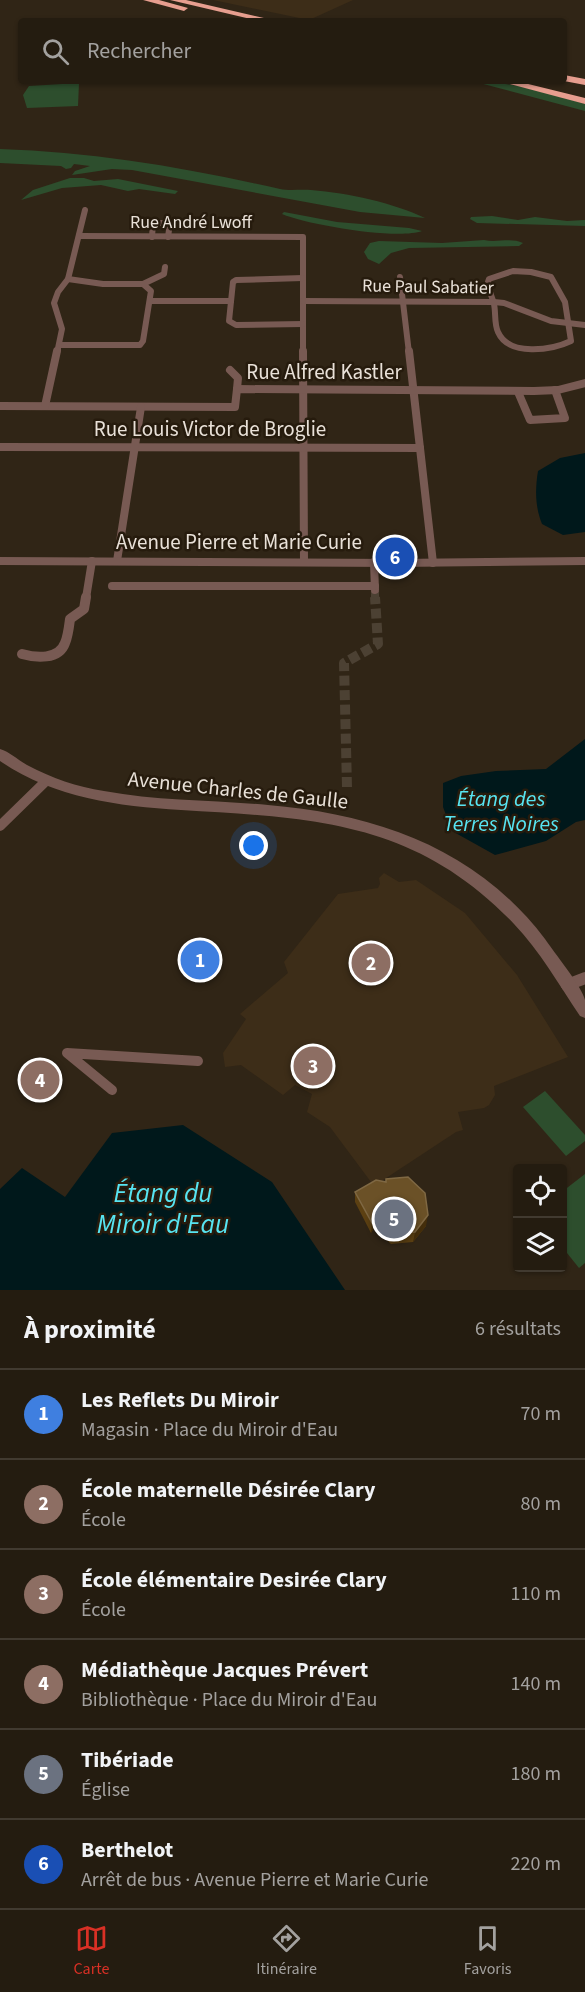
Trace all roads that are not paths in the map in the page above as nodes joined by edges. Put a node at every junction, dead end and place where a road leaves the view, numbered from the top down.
1 (147, 0) edge
2 (174, 0) edge
3 (230, 18) edge
4 (258, 18) edge
5 (567, 79) edge
6 (585, 82) edge
7 (516, 84) edge
8 (538, 84) edge
9 (566, 84) edge
10 (585, 88) edge
11 (585, 94) edge
12 (585, 101) edge
13 (85, 210) dead end
14 (165, 212) dead end
15 (163, 223) junction
16 (80, 236) junction
17 (152, 237) junction
18 (168, 237) junction
19 (165, 267) dead end
20 (400, 277) dead end
21 (303, 278) junction
22 (68, 279) junction
23 (143, 284) junction
24 (150, 301) junction
25 (231, 301) junction
26 (303, 301) junction
27 (403, 302) junction
28 (494, 302) junction
29 (303, 324) junction
30 (570, 325) junction
31 (585, 325) edge
32 (60, 345) junction
33 (230, 370) dead end
34 (585, 383) edge
35 (237, 389) junction
36 (304, 389) junction
37 (413, 389) junction
38 (555, 390) junction
39 (518, 392) junction
40 (0, 406) edge
41 (45, 406) junction
42 (141, 407) junction
43 (0, 447) edge
44 (135, 447) junction
45 (303, 448) junction
46 (420, 448) junction
47 (0, 561) edge
48 (92, 561) junction
49 (117, 561) junction
50 (585, 561) edge
51 (304, 562) junction
52 (374, 562) junction
53 (433, 563) junction
54 (112, 586) dead end
55 (22, 654) dead end
56 (0, 754) edge
57 (46, 781) junction
58 (0, 826) edge
59 (585, 978) edge
60 (567, 985) junction
61 (585, 1011) edge
62 (198, 1061) dead end
63 (112, 1090) dead end

1 - 3 highway
2 - 4 highway
5 - 6 highway
7 - 12 highway
8 - 11 highway
9 - 10 highway
13 - 16 street
14 - 15 street
15 - 17 street
15 - 18 street
16 - 17 street, Rue André Lwoff
16 - 22 street
17 - 18 street, Rue André Lwoff
18 - 21 street, Rue André Lwoff
19 - 23 street
20 - 27 street
21 - 25 street
21 - 26 street
22 - 23 street
22 - 32 street
23 - 24 street
24 - 25 street
24 - 32 street
25 - 29 street
26 - 27 street, Rue Paul Sabatier
26 - 29 street
27 - 28 street, Rue Paul Sabatier
27 - 37 street
28 - 30 street, Rue Paul Sabatier
28 - 30 street
28 - 30 street
29 - 36 street
30 - 31 street, Rue Paul Sabatier
32 - 41 street
33 - 35 street
34 - 38 street, Rue Alfred Kastler
35 - 36 street, Rue Alfred Kastler
35 - 42 street, Rue Alfred Kastler
36 - 37 street, Rue Alfred Kastler
36 - 45 street
37 - 39 street, Rue Alfred Kastler
37 - 46 street
38 - 39 street, Rue Alfred Kastler
38 - 39 street
40 - 41 street, Rue Alfred Kastler
41 - 42 street, Rue Alfred Kastler
42 - 44 street
43 - 44 street, Rue Louis Victor de Broglie
44 - 45 street, Rue Louis Victor de Broglie
44 - 49 street
45 - 46 street, Rue Louis Victor de Broglie
45 - 51 street
46 - 53 street
47 - 48 street, Avenue Pierre et Marie Curie
48 - 49 street, Avenue Pierre et Marie Curie
48 - 55 street
49 - 51 street, Avenue Pierre et Marie Curie
50 - 53 street, Avenue Pierre et Marie Curie
51 - 52 street, Avenue Pierre et Marie Curie
52 - 53 street, Avenue Pierre et Marie Curie
52 - 54 street
56 - 57 street, Avenue Charles de Gaulle
57 - 58 street
57 - 60 street, Avenue Charles de Gaulle
59 - 60 street
60 - 61 street, Avenue Charles de Gaulle
62 - 63 street

